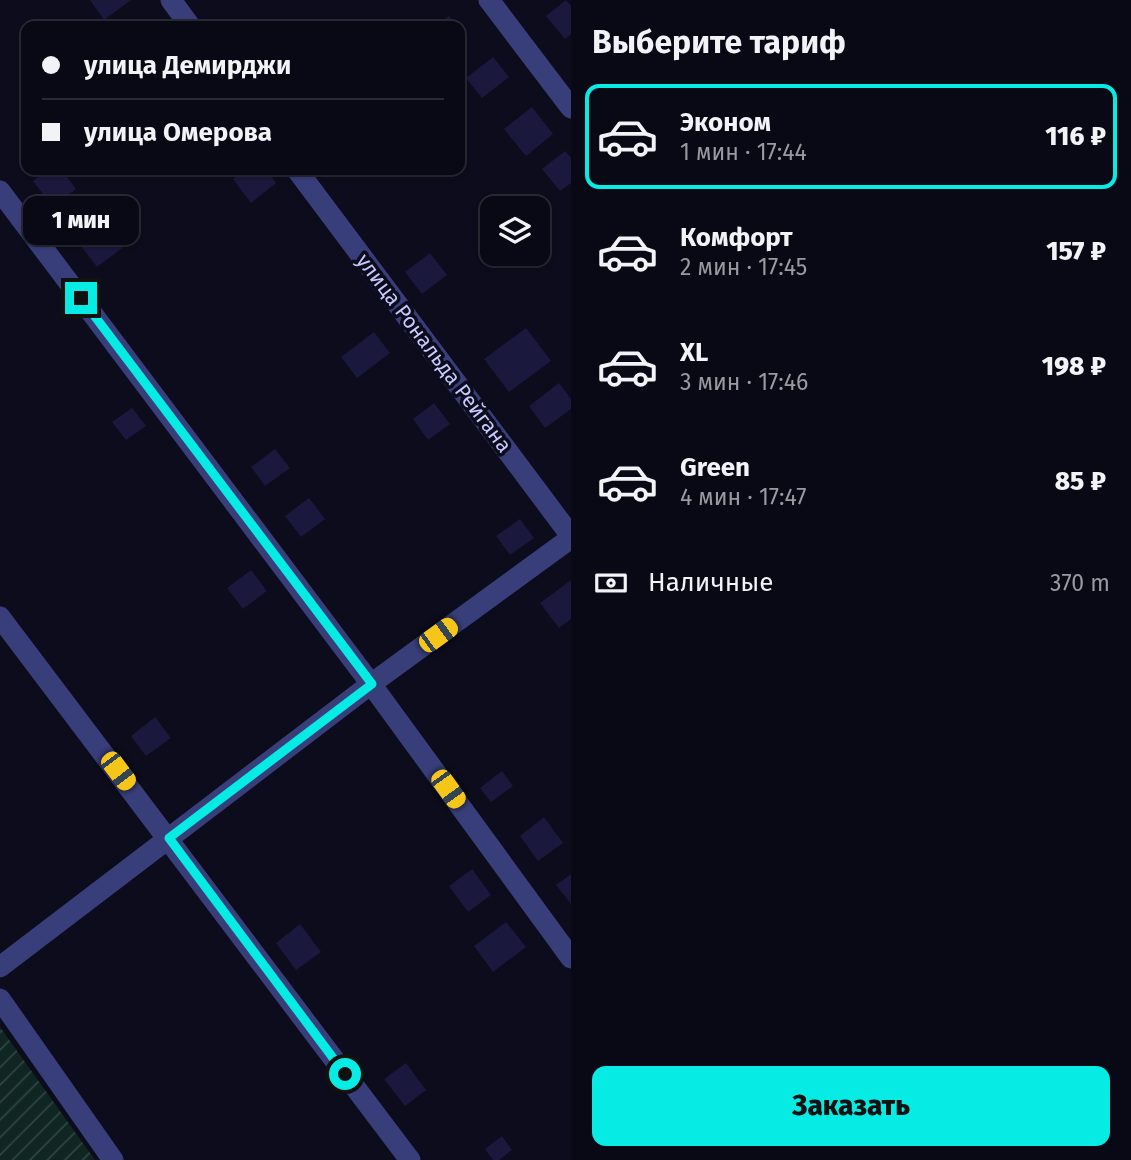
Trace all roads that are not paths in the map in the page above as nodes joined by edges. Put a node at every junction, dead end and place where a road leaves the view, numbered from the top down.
1 (170, 0) edge
2 (489, 0) edge
3 (186, 21) edge
4 (571, 108) edge
5 (301, 175) edge
6 (0, 191) edge
7 (571, 537) edge
8 (0, 617) edge
9 (372, 684) junction
10 (169, 838) junction
11 (571, 958) edge
12 (0, 967) edge
13 (0, 999) edge
14 (113, 1160) edge
15 (410, 1160) edge

1 - 3 street
2 - 4 street
5 - 7 street, улица Рональда Рейгана
6 - 9 street
7 - 9 street
8 - 10 street
9 - 10 street
9 - 11 street
10 - 12 street
10 - 15 street
13 - 14 street

